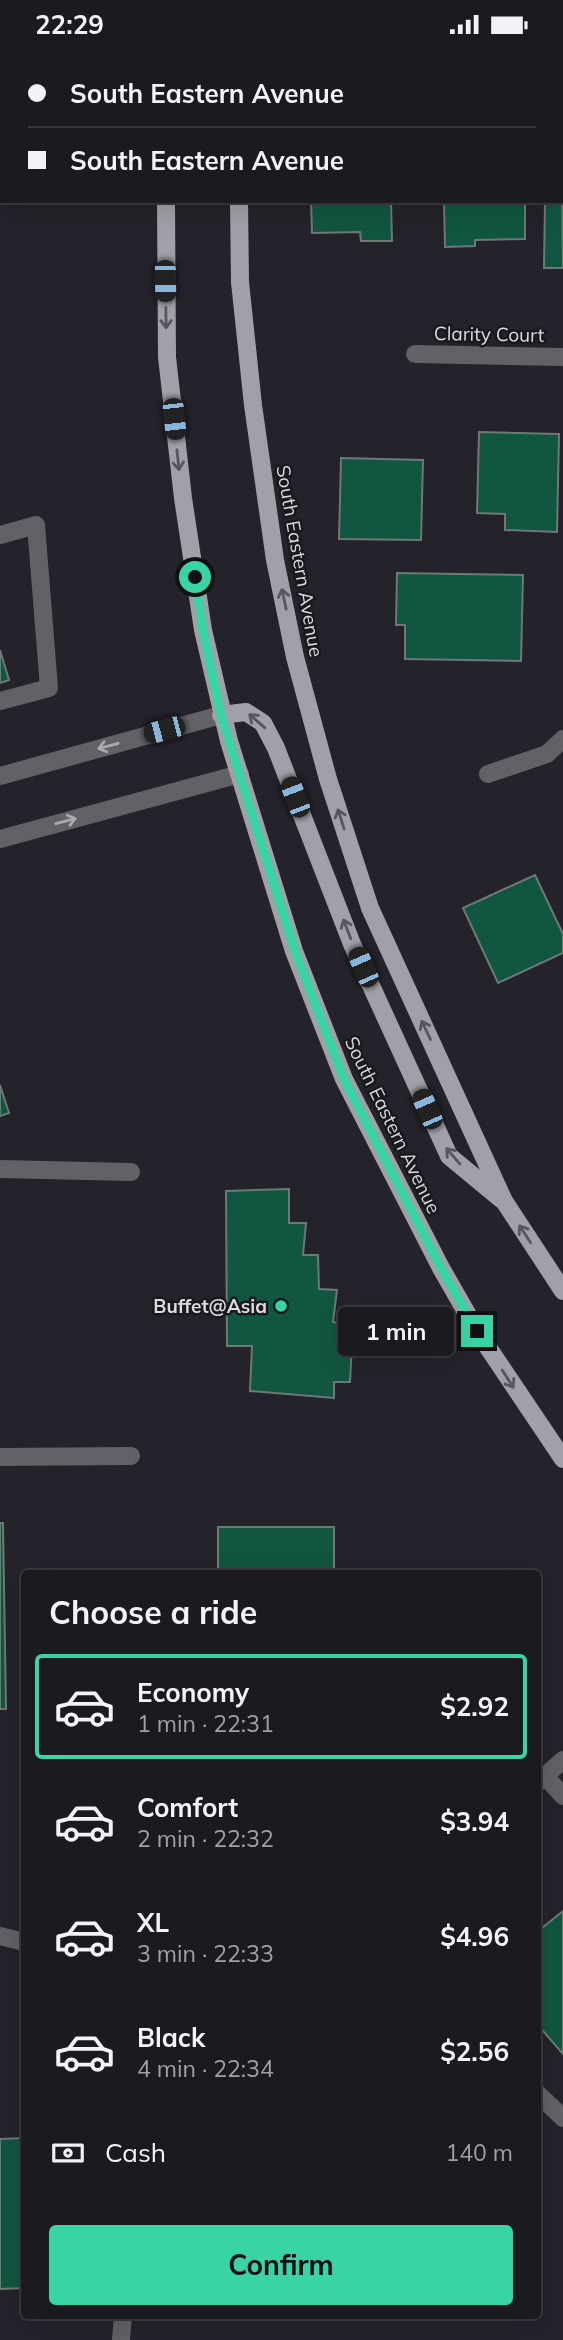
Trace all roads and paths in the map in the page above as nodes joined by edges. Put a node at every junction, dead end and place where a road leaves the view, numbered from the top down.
1 (166, 203) edge
2 (239, 203) edge
3 (415, 354) dead end
4 (563, 357) edge
5 (0, 535) edge
6 (0, 701) edge
7 (221, 715) junction
8 (563, 739) edge
9 (240, 774) junction
10 (488, 774) dead end
11 (0, 776) edge
12 (0, 839) edge
13 (0, 1169) edge
14 (131, 1172) dead end
15 (504, 1201) junction
16 (563, 1291) edge
17 (131, 1455) dead end
18 (0, 1457) edge
19 (563, 1459) edge
20 (563, 1760) edge
21 (541, 1779) edge
22 (563, 1796) edge
23 (0, 1936) edge
24 (21, 1941) edge
25 (541, 2097) edge
26 (563, 2118) edge
27 (123, 2319) edge
28 (121, 2340) edge

1 -> 7 main road, South Eastern Avenue
15 -> 2 main road, South Eastern Avenue
3 - 4 street, Clarity Court
5 - 6 street
7 - 9 main road, South Eastern Avenue
7 -> 11 street
15 -> 7 main road
8 - 10 street
12 -> 9 street
9 -> 19 main road, South Eastern Avenue
13 - 14 street
16 -> 15 main road, South Eastern Avenue
17 - 18 street
20 - 21 street
21 - 22 street
23 - 24 street
25 - 26 street
27 - 28 street

